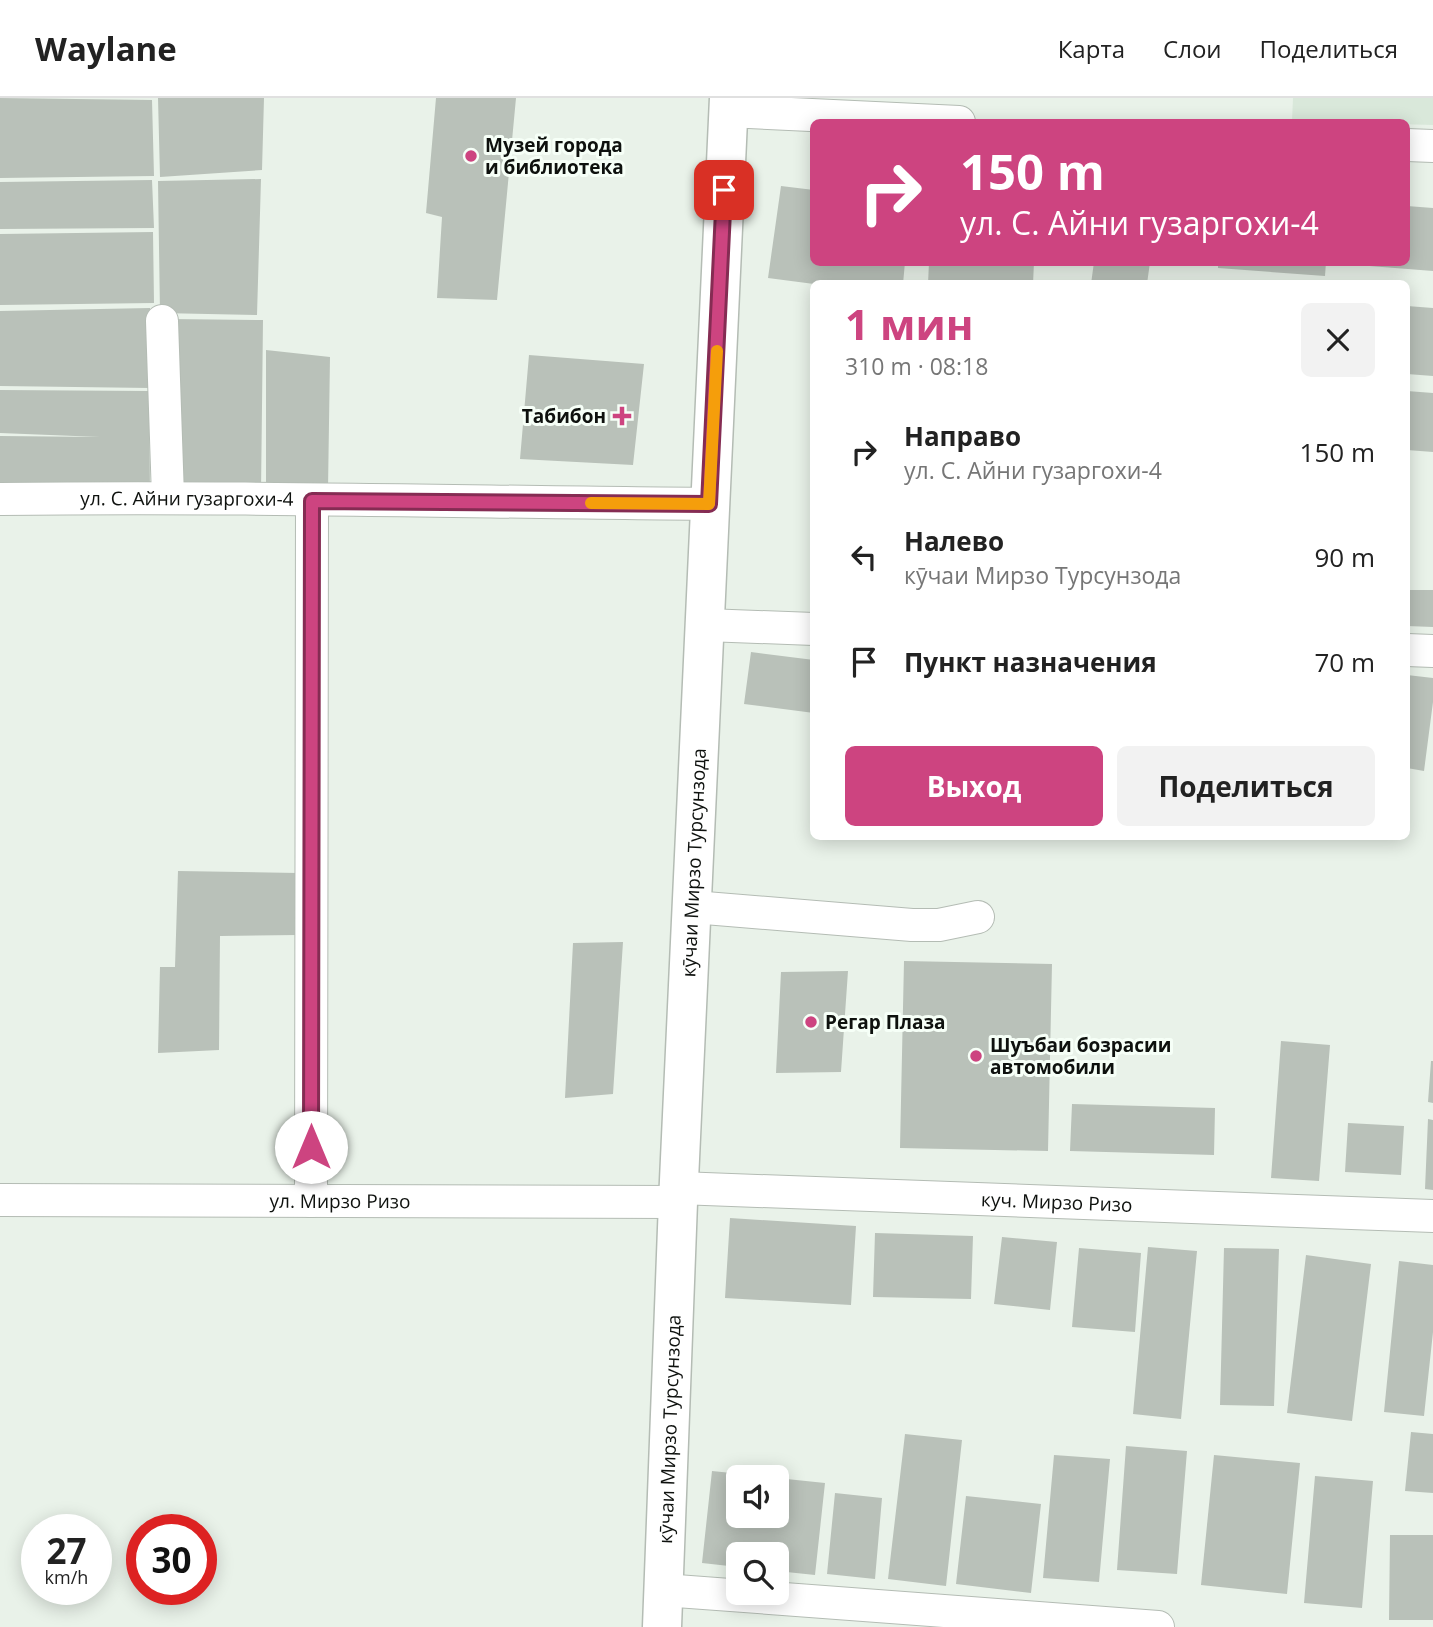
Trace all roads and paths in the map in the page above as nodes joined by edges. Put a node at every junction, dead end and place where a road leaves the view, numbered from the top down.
1 (728, 104) edge
2 (920, 119) edge
3 (1410, 145) edge
4 (1433, 146) edge
5 (162, 321) dead end
6 (169, 497) junction
7 (0, 499) edge
8 (312, 501) junction
9 (709, 504) junction
10 (706, 625) junction
11 (810, 629) edge
12 (1410, 650) edge
13 (1433, 651) edge
14 (692, 907) junction
15 (978, 917) dead end
16 (679, 1195) junction
17 (0, 1200) edge
18 (311, 1201) junction
19 (1433, 1216) edge
20 (663, 1609) edge
21 (1158, 1627) edge

1 - 2 street
1 - 9 main road, кӯчаи Мирзо Турсунзода
3 - 4 street
5 - 6 street
6 - 7 street, ул. С. Айни гузаргохи-4
6 - 8 street, ул. С. Айни гузаргохи-4
8 - 9 street, ул. С. Айни гузаргохи-4
8 - 18 street
9 - 10 main road, кӯчаи Мирзо Турсунзода
10 - 11 street
10 - 14 main road, кӯчаи Мирзо Турсунзода
12 - 13 street
14 - 15 street
14 - 16 main road, кӯчаи Мирзо Турсунзода
16 - 18 street, ул. Мирзо Ризо
16 - 19 street, куч. Мирзо Ризо
16 - 20 main road, кӯчаи Мирзо Турсунзода
17 - 18 street, ул. Мирзо Ризо
20 - 21 street

